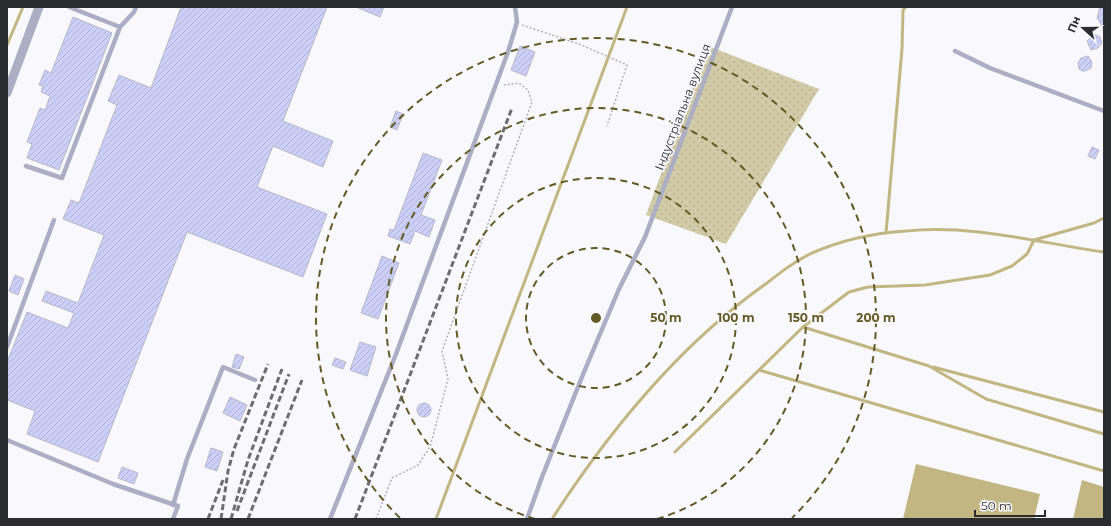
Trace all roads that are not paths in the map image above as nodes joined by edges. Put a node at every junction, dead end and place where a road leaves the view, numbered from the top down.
1 (39, 7) edge
2 (69, 7) edge
3 (136, 7) edge
4 (515, 7) edge
5 (732, 7) edge
6 (120, 27) junction
7 (956, 51) dead end
8 (7, 93) edge
9 (1104, 111) edge
10 (26, 166) dead end
11 (54, 220) dead end
12 (7, 347) edge
13 (255, 380) dead end
14 (7, 440) edge
15 (173, 505) junction
16 (173, 519) edge
17 (330, 519) edge
18 (527, 519) edge

1 - 8 street
2 - 6 lane
3 - 6 lane
4 - 17 lane
5 - 18 lane, Індустріальна вулиця
6 - 10 lane
7 - 9 lane
11 - 12 lane
13 - 15 lane
14 - 15 lane
15 - 16 lane

